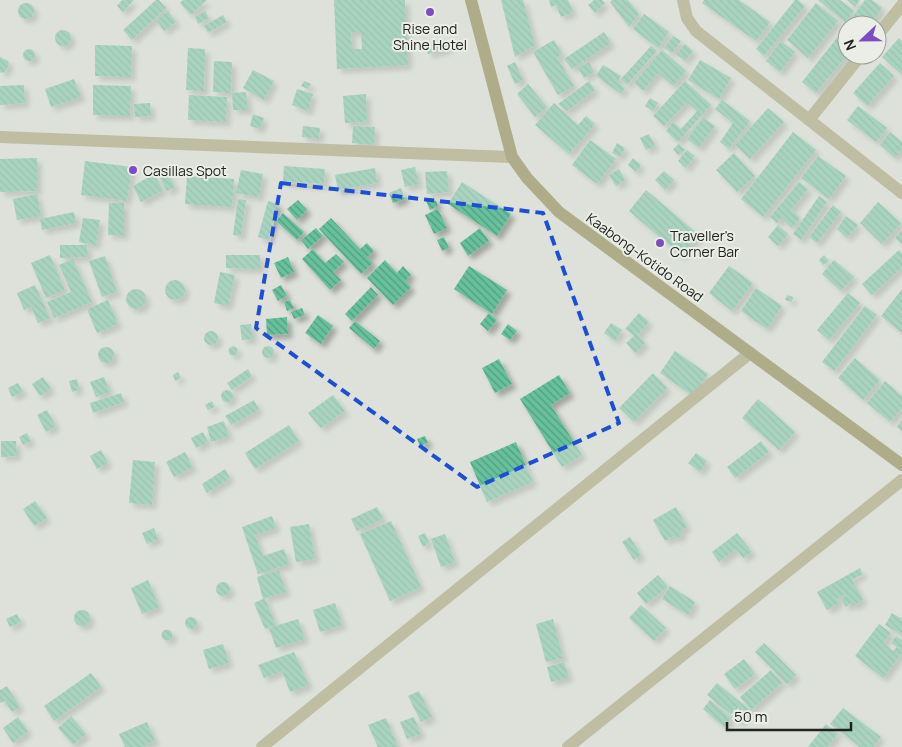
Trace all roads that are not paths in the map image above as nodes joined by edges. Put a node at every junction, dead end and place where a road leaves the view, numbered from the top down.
1 (471, 0) edge
2 (683, 0) edge
3 (902, 5) edge
4 (887, 24) edge
5 (853, 65) edge
6 (809, 120) junction
7 (0, 137) edge
8 (512, 157) junction
9 (902, 193) edge
10 (750, 353) junction
11 (902, 464) edge
12 (902, 480) edge
13 (262, 747) edge
14 (568, 747) edge

1 - 8 main road, Kaabong-Kotido Road
2 - 6 street
3 - 4 street
5 - 6 street
6 - 9 street
7 - 8 street
8 - 10 main road, Kaabong-Kotido Road
10 - 11 main road, Kaabong-Kotido Road
10 - 13 street
12 - 14 street

